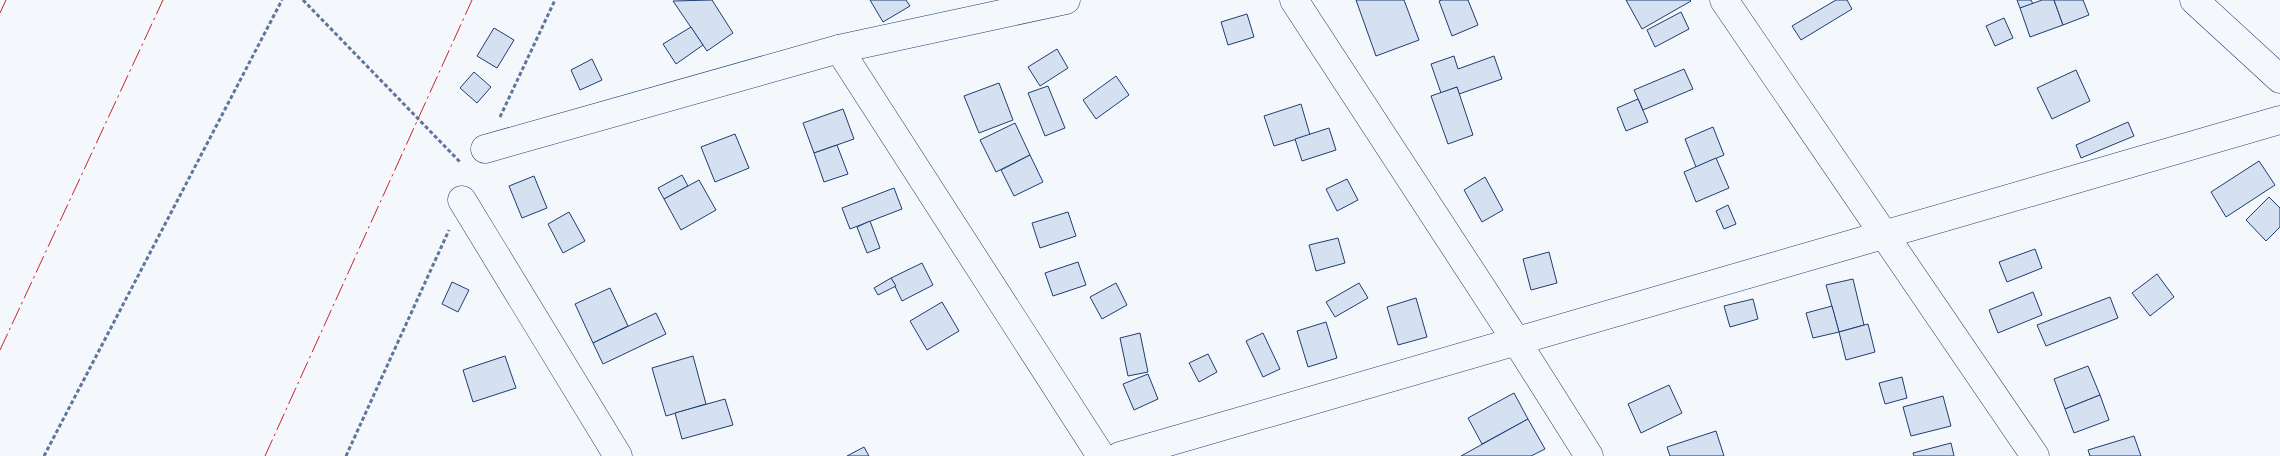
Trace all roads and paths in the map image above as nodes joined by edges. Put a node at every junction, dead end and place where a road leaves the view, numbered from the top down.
1 (282, 0) edge
2 (303, 0) edge
3 (1066, 0) edge
4 (1294, 0) edge
5 (1724, 0) edge
6 (2194, 0) edge
7 (839, 49) junction
8 (2280, 78) edge
9 (2280, 120) edge
10 (485, 149) dead end
11 (466, 168) dead end
12 (462, 200) dead end
13 (1883, 235) junction
14 (1517, 342) junction
15 (44, 456) edge
16 (618, 456) edge
17 (1101, 456) edge
18 (1120, 456) edge
19 (1589, 456) edge
20 (2035, 456) edge

1 - 15 path
2 - 11 path
3 - 7 street
4 - 14 street
5 - 13 street
6 - 8 street
7 - 10 street
7 - 17 street
9 - 13 street
12 - 16 street
13 - 14 street
13 - 20 street
14 - 18 street
14 - 19 street

